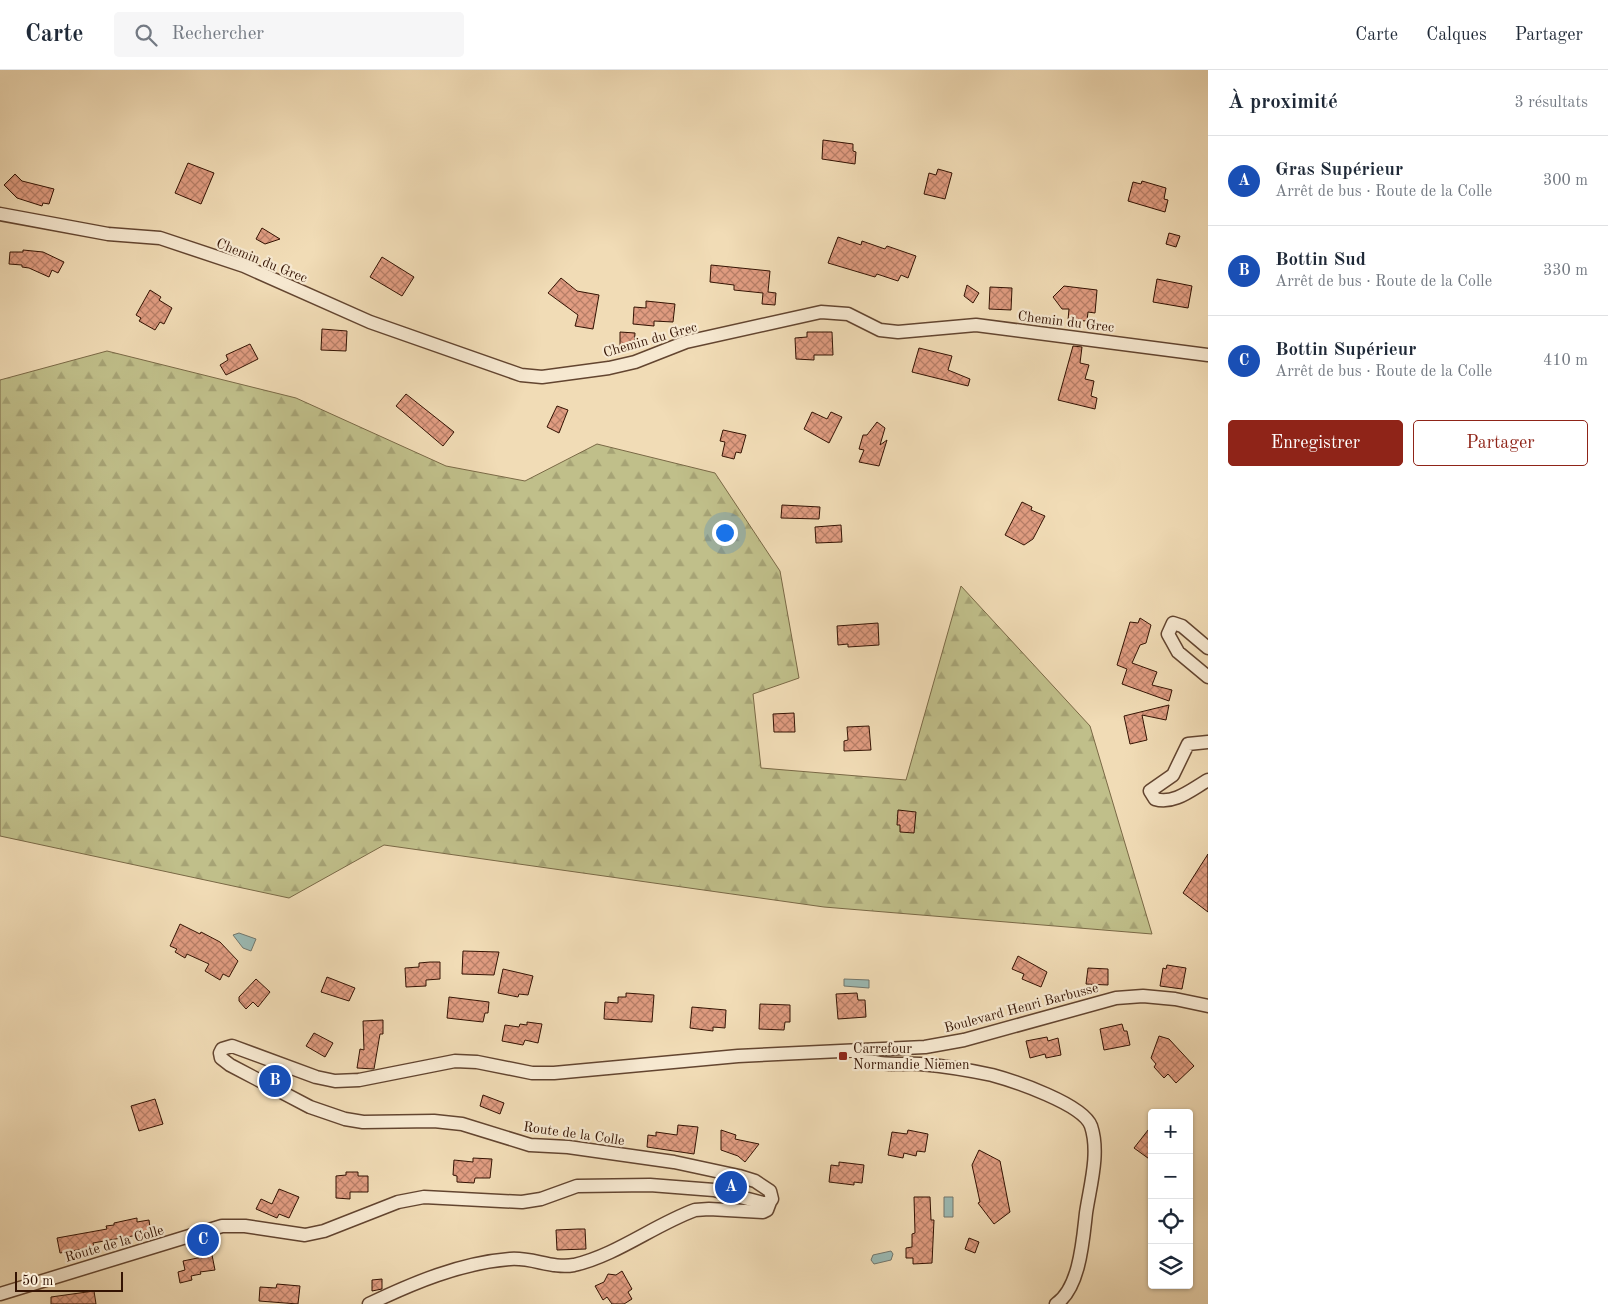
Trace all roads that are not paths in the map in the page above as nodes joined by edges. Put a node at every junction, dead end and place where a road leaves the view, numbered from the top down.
1 (0, 214) edge
2 (1208, 355) edge
3 (1208, 648) edge
4 (1208, 677) edge
5 (1208, 742) edge
6 (1208, 780) edge
7 (1208, 1006) edge
8 (841, 1050) joint
9 (862, 1050) junction
10 (770, 1202) junction
11 (0, 1294) edge
12 (369, 1304) edge
13 (1056, 1304) edge

1 - 2 street, Chemin du Grec
3 - 4 street
5 - 6 street
7 - 9 street, Boulevard Henri Barbusse
8 - 9 street, Boulevard Henri Barbusse
8 - 10 street, Route de la Colle
9 - 13 street
10 - 11 street, Route de la Colle
10 - 12 street

